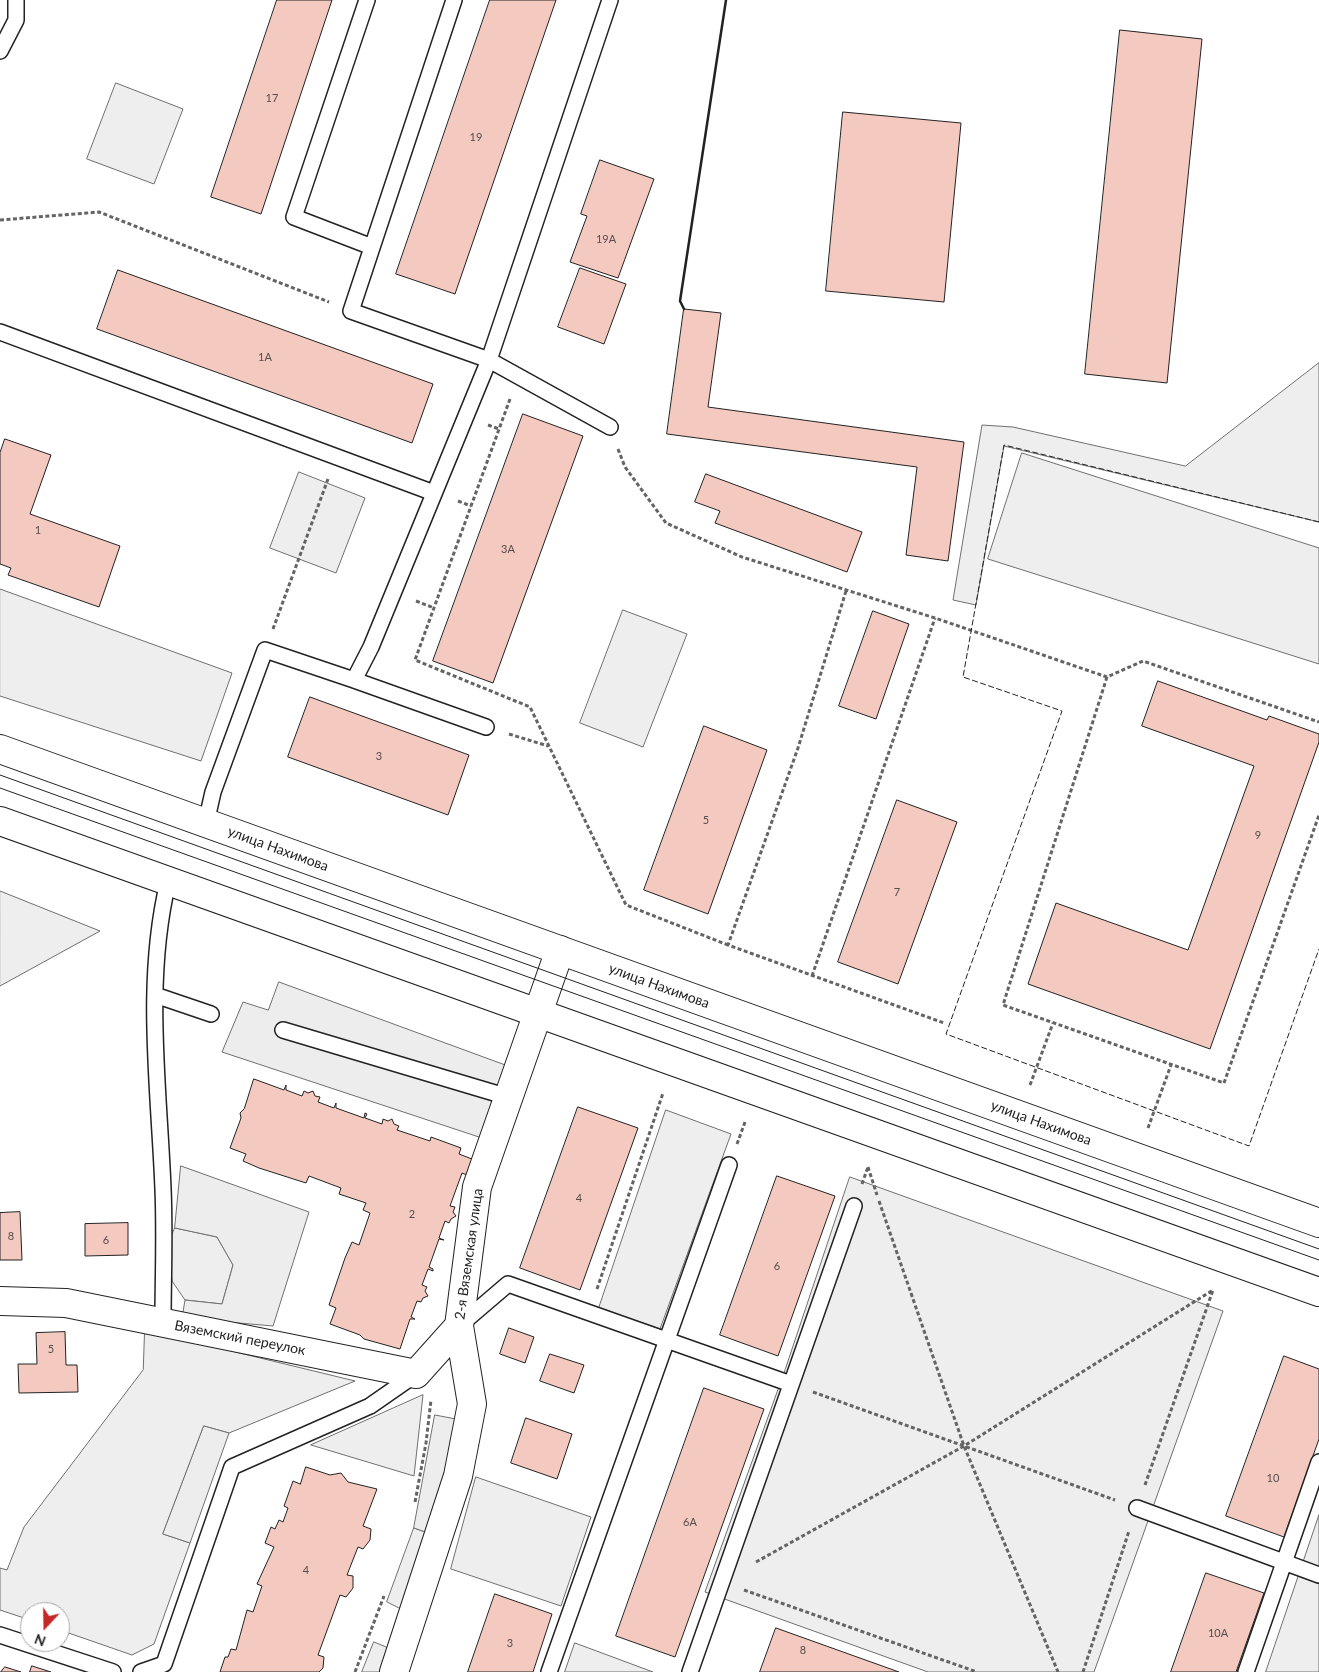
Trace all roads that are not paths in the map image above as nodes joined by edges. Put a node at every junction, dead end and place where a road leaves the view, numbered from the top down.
1 (16, 0) edge
2 (367, 0) edge
3 (454, 0) edge
4 (610, 0) edge
5 (0, 51) edge
6 (372, 247) junction
7 (0, 332) edge
8 (489, 360) junction
9 (610, 428) road end
10 (434, 494) junction
11 (354, 680) junction
12 (486, 727) road end
13 (0, 749) edge
14 (0, 822) edge
15 (206, 823) junction
16 (168, 882) junction
17 (560, 950) junction
18 (155, 995) junction
19 (211, 1014) dead end
20 (538, 1014) junction
21 (283, 1030) dead end
22 (508, 1097) junction
23 (729, 1165) dead end
24 (854, 1206) dead end
25 (1319, 1223) edge
26 (1319, 1292) edge
27 (0, 1301) edge
28 (163, 1322) junction
29 (459, 1326) junction
30 (666, 1340) junction
31 (416, 1374) junction
32 (791, 1384) junction
33 (1319, 1462) edge
34 (1137, 1508) road end
35 (1284, 1563) junction
36 (1319, 1574) edge
37 (0, 1635) edge
38 (113, 1672) edge
39 (141, 1672) edge
40 (394, 1672) edge
41 (549, 1672) edge
42 (690, 1672) edge
43 (1246, 1672) edge

1 - 5 lane
2 - 6 lane
3 - 6 lane
4 - 8 lane
6 - 8 lane
7 - 10 lane
8 - 9 lane
8 - 10 lane
10 - 11 lane
11 - 12 lane
11 - 15 lane
13 - 15 main road, улица Нахимова
14 - 16 main road
15 - 17 main road, улица Нахимова
16 - 18 lane
16 - 20 main road
17 - 20 main road, 2-я Вяземская улица
17 - 25 main road, улица Нахимова
18 - 19 lane
18 - 28 lane
20 - 22 main road, 2-я Вяземская улица
20 - 26 main road
21 - 22 lane
22 - 29 main road, 2-я Вяземская улица
23 - 30 lane
24 - 32 lane
27 - 28 main road, Вяземский переулок
28 - 31 main road, Вяземский переулок
29 - 30 lane
29 - 31 main road
29 - 40 main road, 2-я Вяземская улица
30 - 32 lane
30 - 41 lane
31 - 39 lane
32 - 42 lane
33 - 35 lane
34 - 35 lane
35 - 36 lane
35 - 43 lane
37 - 38 lane

